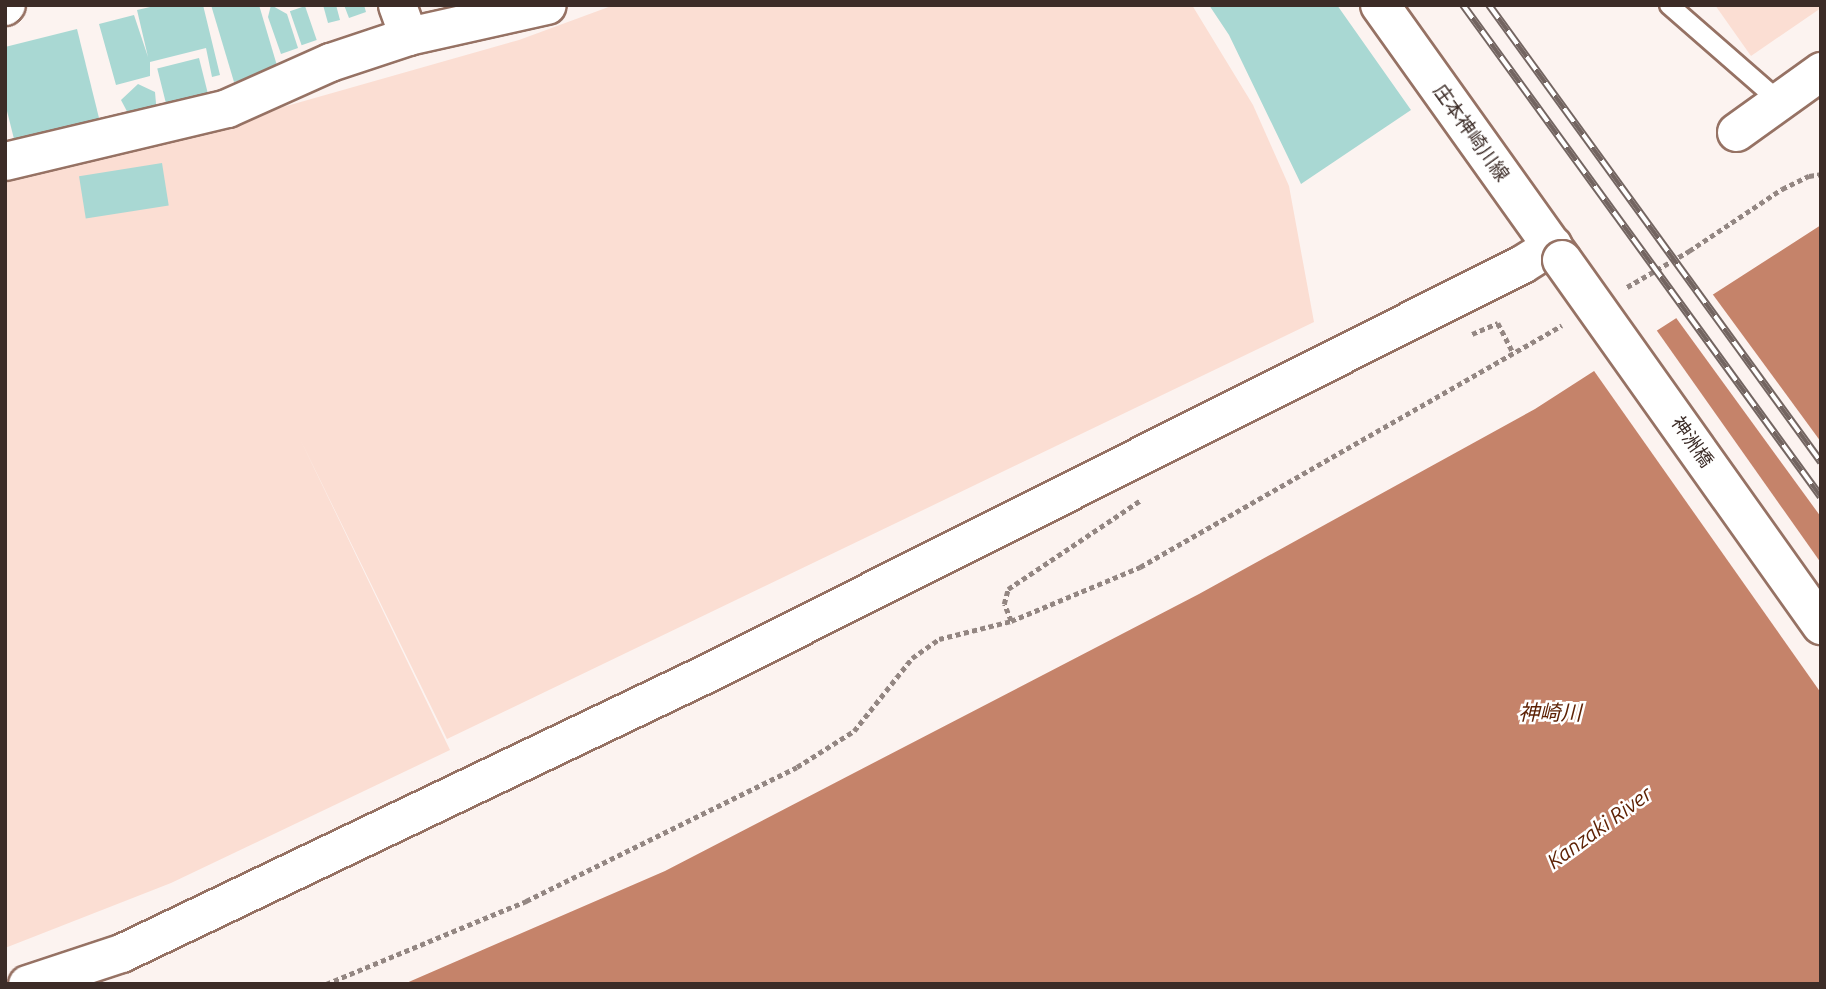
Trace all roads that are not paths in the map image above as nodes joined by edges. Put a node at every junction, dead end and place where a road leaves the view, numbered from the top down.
1 (547, 5) edge
2 (1380, 5) edge
3 (1669, 5) edge
4 (403, 21) edge
5 (1821, 71) edge
6 (1779, 101) junction
7 (1736, 132) dead end
8 (5, 161) edge
9 (1557, 252) junction
10 (1821, 625) edge
11 (27, 984) edge

1 - 4 street
2 - 9 street, 庄本神崎川線
3 - 6 lane
4 - 8 street
5 - 6 street
6 - 7 street
9 - 10 street, 神洲橋, bridge
9 - 11 street

